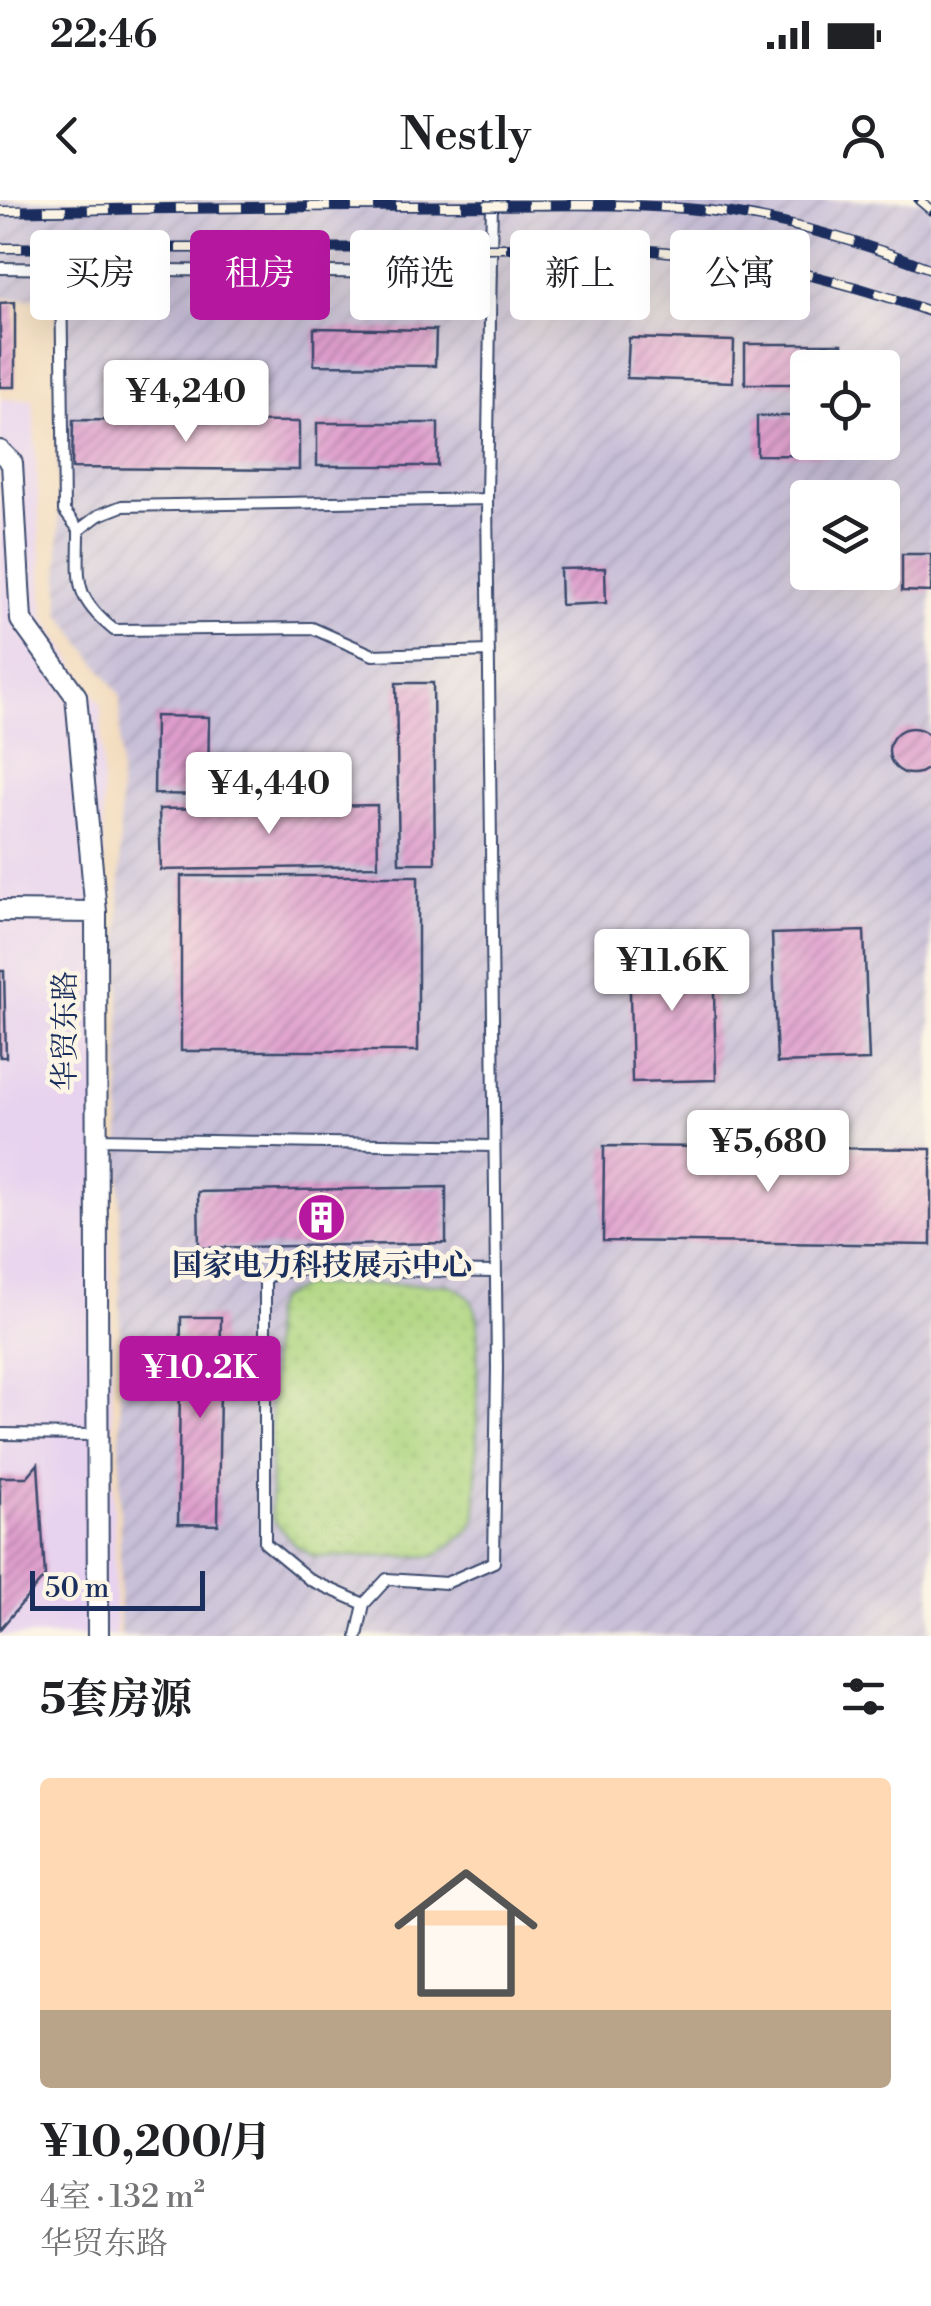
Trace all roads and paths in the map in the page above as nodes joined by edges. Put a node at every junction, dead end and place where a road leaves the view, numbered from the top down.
1 (492, 200) edge
2 (0, 268) edge
3 (30, 268) edge
4 (170, 270) edge
5 (491, 274) junction
6 (61, 320) edge
7 (0, 451) edge
8 (487, 500) junction
9 (80, 530) junction
10 (489, 652) junction
11 (0, 911) edge
12 (96, 912) junction
13 (96, 1139) junction
14 (494, 1146) junction
15 (496, 1272) junction
16 (0, 1434) edge
17 (98, 1435) junction
18 (364, 1604) junction
19 (98, 1636) edge
20 (357, 1636) edge

1 - 5 lane
2 - 3 lane
4 - 5 lane
5 - 8 lane
6 - 9 lane
7 - 12 street, 华贸东路
8 - 9 lane
8 - 10 lane
9 - 10 lane
10 - 14 lane
11 - 12 street
12 - 13 street, 华贸东路
13 - 14 lane
13 - 17 street, 华贸东路
14 - 15 lane
15 - 18 lane
15 - 18 lane
16 - 17 lane
17 - 19 street, 华贸东路
18 - 20 lane

